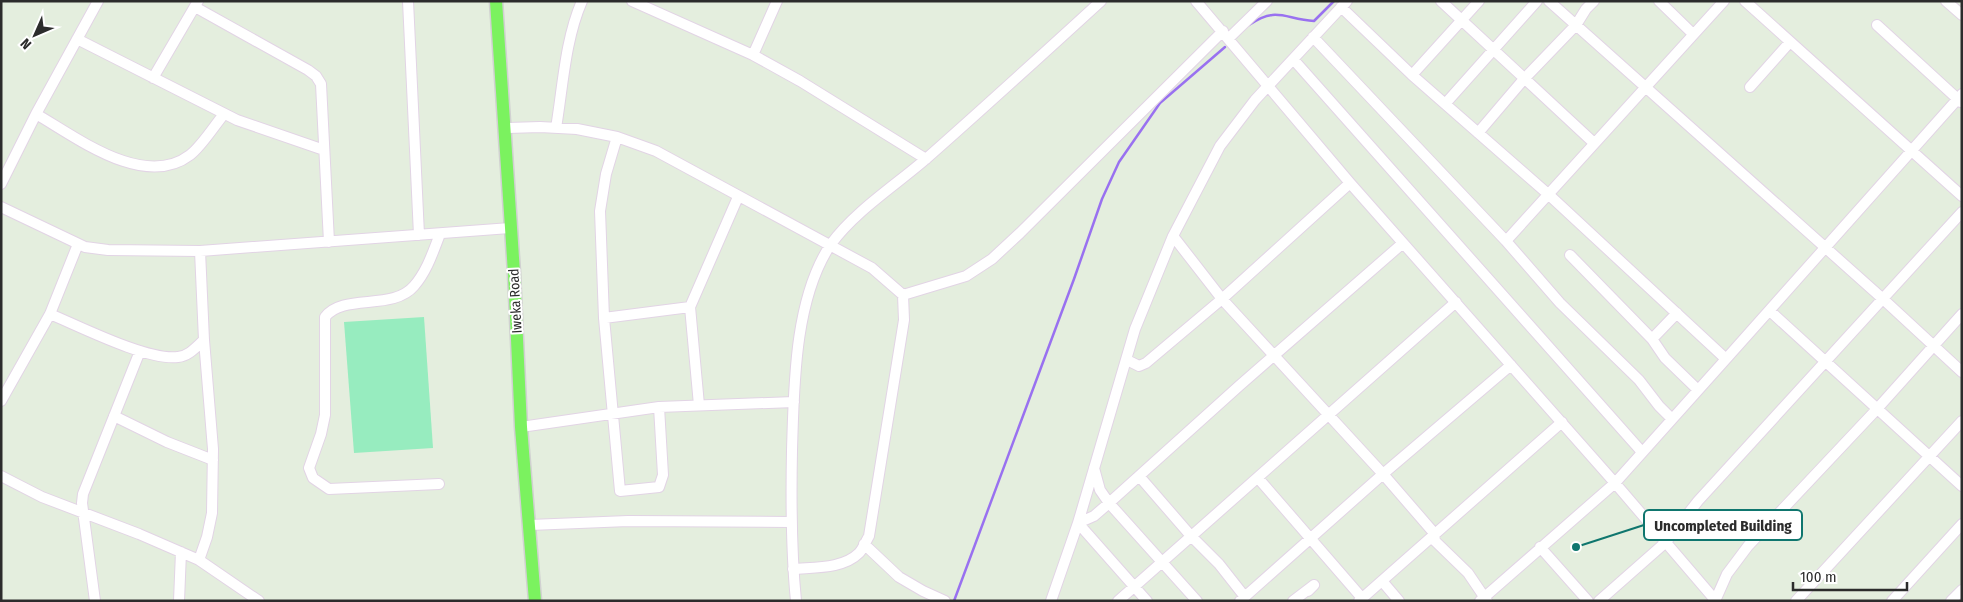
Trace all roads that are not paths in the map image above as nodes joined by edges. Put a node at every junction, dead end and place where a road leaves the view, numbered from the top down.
1 (98, 1) edge
2 (408, 1) edge
3 (496, 1) edge
4 (582, 1) edge
5 (632, 1) edge
6 (777, 1) edge
7 (1100, 1) edge
8 (1196, 1) edge
9 (1266, 1) edge
10 (1441, 1) edge
11 (1479, 1) edge
12 (1537, 1) edge
13 (1549, 1) edge
14 (1594, 1) edge
15 (1658, 1) edge
16 (1724, 1) edge
17 (1745, 1) edge
18 (1946, 1) edge
19 (197, 4) edge
20 (1344, 4) edge
21 (1962, 15) edge
22 (1461, 21) junction
23 (1877, 25) dead end
24 (1576, 26) junction
25 (1693, 34) junction
26 (1226, 35) junction
27 (1313, 37) junction
28 (77, 39) junction
29 (1790, 42) junction
30 (1494, 51) junction
31 (753, 55) junction
32 (1293, 59) junction
33 (1412, 75) junction
34 (153, 78) junction
35 (1524, 79) junction
36 (1268, 85) junction
37 (1750, 87) dead end
38 (1646, 88) junction
39 (1960, 98) edge
40 (1445, 104) junction
41 (36, 114) junction
42 (224, 114) junction
43 (505, 128) junction
44 (556, 128) junction
45 (1478, 133) junction
46 (617, 137) junction
47 (1594, 143) junction
48 (324, 150) junction
49 (1912, 151) junction
50 (926, 159) junction
51 (1350, 183) junction
52 (1, 184) edge
53 (1548, 194) junction
54 (1962, 196) edge
55 (738, 197) junction
56 (1, 207) edge
57 (1962, 212) edge
58 (511, 228) junction
59 (440, 234) junction
60 (419, 236) junction
61 (1173, 236) junction
62 (1506, 241) junction
63 (329, 242) junction
64 (1403, 243) junction
65 (78, 244) junction
66 (831, 245) junction
67 (1825, 248) junction
68 (200, 250) junction
69 (1570, 255) dead end
70 (903, 295) junction
71 (1883, 299) junction
72 (1222, 300) junction
73 (1456, 302) junction
74 (690, 307) junction
75 (1770, 311) junction
76 (1677, 313) junction
77 (50, 314) junction
78 (1962, 314) edge
79 (604, 318) junction
80 (1652, 339) junction
81 (204, 340) junction
82 (1933, 346) junction
83 (140, 352) junction
84 (1273, 357) junction
85 (1726, 359) junction
86 (1127, 360) junction
87 (1826, 361) junction
88 (1511, 365) junction
89 (1962, 372) edge
90 (1698, 390) junction
91 (1, 401) edge
92 (794, 402) junction
93 (699, 406) junction
94 (659, 408) junction
95 (1878, 409) junction
96 (614, 414) junction
97 (114, 416) junction
98 (1327, 416) junction
99 (1671, 418) junction
100 (1962, 421) edge
101 (1562, 422) junction
102 (521, 427) junction
103 (1642, 452) junction
104 (1929, 456) junction
105 (213, 460) junction
106 (1094, 467) junction
107 (1383, 474) junction
108 (1, 476) edge
109 (1139, 476) junction
110 (1258, 478) junction
111 (1615, 483) junction
112 (439, 484) dead end
113 (1962, 486) edge
114 (1109, 503) junction
115 (84, 512) junction
116 (791, 522) junction
117 (1078, 523) junction
118 (1962, 524) edge
119 (530, 526) junction
120 (1434, 533) junction
121 (1191, 536) junction
122 (1311, 538) junction
123 (1666, 542) junction
124 (864, 544) junction
125 (1540, 547) junction
126 (181, 552) junction
127 (199, 560) junction
128 (1162, 561) junction
129 (793, 569) junction
130 (1382, 581) junction
131 (1134, 586) junction
132 (1962, 590) edge
133 (1308, 591) dead end
134 (1242, 599) edge
135 (1360, 599) edge
136 (1483, 600) edge
137 (95, 601) edge
138 (179, 601) edge
139 (259, 601) edge
140 (536, 601) edge
141 (796, 601) edge
142 (945, 601) edge
143 (1051, 601) edge
144 (1118, 601) edge
145 (1147, 601) edge
146 (1197, 601) edge
147 (1294, 601) edge
148 (1399, 601) edge
149 (1588, 601) edge
150 (1598, 601) edge
151 (1715, 601) edge
152 (1796, 601) edge
153 (1892, 601) edge
154 (1951, 601) edge

1 - 28 street
2 - 60 street
3 - 43 main road, Iweka Road
4 - 44 street
5 - 31 street
6 - 31 street
7 - 50 street
8 - 26 street
9 - 26 street
10 - 22 street
11 - 22 street
12 - 30 street
13 - 24 street
14 - 24 street
15 - 25 street
16 - 25 street
17 - 29 street
18 - 21 street
19 - 34 street
19 - 48 street
20 - 27 street
20 - 33 street
22 - 30 street
22 - 33 street
23 - 39 street
24 - 35 street
24 - 38 street
25 - 38 street
26 - 36 street
26 - 70 street
27 - 32 street
27 - 62 street
28 - 34 street
28 - 41 street
29 - 37 street
29 - 49 street
30 - 35 street
30 - 40 street
31 - 50 street
32 - 36 street
32 - 103 street
33 - 40 street
34 - 42 street
35 - 45 street
35 - 47 street
36 - 51 street
36 - 61 street
38 - 47 street
38 - 67 street
39 - 49 street
40 - 45 street
41 - 42 street
41 - 52 street
42 - 48 street
43 - 44 street
43 - 58 main road, Iweka Road
44 - 46 street
45 - 53 street
46 - 55 street
46 - 79 street
47 - 53 street
48 - 63 street
49 - 54 street
49 - 67 street
50 - 66 street
51 - 64 street
51 - 72 street
53 - 62 street
53 - 76 street
55 - 66 street
55 - 74 street
56 - 65 street
57 - 71 street
58 - 59 street
58 - 102 main road, Iweka Road
59 - 60 street
59 - 112 street
60 - 63 street
61 - 72 street
61 - 86 street
62 - 99 street
63 - 68 street
64 - 73 street
64 - 84 street
65 - 68 street
65 - 77 street
66 - 70 street
66 - 92 street
67 - 71 street
67 - 75 street
68 - 81 street
69 - 80 street
70 - 124 street
71 - 82 street
71 - 87 street
72 - 84 street
72 - 86 street
73 - 88 street
73 - 98 street
74 - 79 street
74 - 93 street
75 - 85 street
75 - 87 street
76 - 80 street
76 - 85 street
77 - 83 street
77 - 91 street
78 - 82 street
79 - 96 street
80 - 90 street
81 - 83 street
81 - 105 street
82 - 89 street
82 - 95 street
83 - 97 street
84 - 98 street
84 - 109 street
85 - 90 street
86 - 106 street
87 - 95 street
87 - 123 street
88 - 101 street
88 - 107 street
90 - 99 street
92 - 93 street
92 - 116 street
93 - 94 street
94 - 96 street
94 - 96 street
95 - 104 street
95 - 151 street
96 - 102 street
97 - 105 street
97 - 115 street
98 - 107 street
98 - 110 street
99 - 103 street
100 - 104 street
101 - 111 street
101 - 120 street
102 - 119 main road, Iweka Road
103 - 111 street
104 - 113 street
104 - 152 street
105 - 127 street
106 - 114 street
106 - 117 street
107 - 120 street
107 - 122 street
108 - 115 street
109 - 114 street
109 - 121 street
110 - 121 street
110 - 122 street
111 - 123 street
111 - 125 street
114 - 117 street
114 - 128 street
115 - 126 street
115 - 137 street
116 - 119 street
116 - 129 street
117 - 131 street
117 - 143 street
118 - 153 street
119 - 140 main road, Iweka Road
120 - 130 street
120 - 136 street
121 - 128 street
121 - 134 street
122 - 134 street
122 - 135 street
123 - 150 street
123 - 151 street
124 - 129 street
124 - 142 street
125 - 136 street
125 - 149 street
126 - 127 street
126 - 138 street
127 - 139 street
128 - 131 street
128 - 146 street
129 - 141 street
130 - 135 street
130 - 148 street
131 - 144 street
131 - 145 street
132 - 154 street
133 - 147 street

